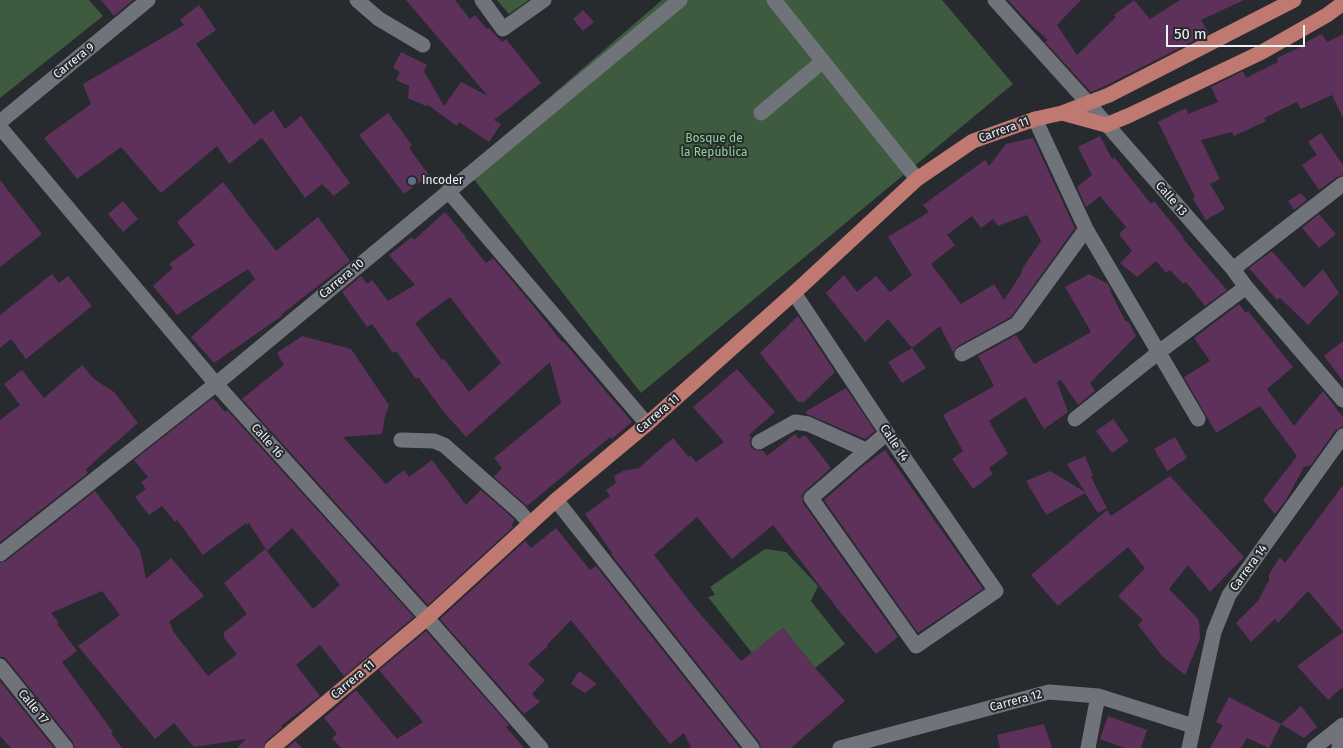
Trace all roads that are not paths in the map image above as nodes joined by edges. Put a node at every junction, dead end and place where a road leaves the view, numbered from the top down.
1 (148, 0) edge
2 (357, 0) edge
3 (482, 0) edge
4 (544, 0) edge
5 (680, 0) edge
6 (774, 0) edge
7 (995, 0) edge
8 (1294, 0) edge
9 (1343, 3) edge
10 (423, 45) dead end
11 (823, 62) junction
12 (1088, 103) junction
13 (761, 113) dead end
14 (1062, 113) junction
15 (1035, 119) junction
16 (0, 122) edge
17 (1106, 125) junction
18 (0, 127) edge
19 (917, 179) junction
20 (1343, 184) edge
21 (448, 191) junction
22 (1086, 229) junction
23 (1232, 269) junction
24 (1246, 287) junction
25 (794, 293) junction
26 (1159, 352) junction
27 (962, 354) dead end
28 (216, 384) junction
29 (1343, 400) edge
30 (1198, 419) dead end
31 (1076, 420) dead end
32 (647, 424) junction
33 (887, 433) junction
34 (1343, 436) edge
35 (401, 440) dead end
36 (759, 442) dead end
37 (866, 450) junction
38 (556, 500) junction
39 (530, 524) junction
40 (0, 554) edge
41 (426, 618) junction
42 (0, 666) edge
43 (1098, 696) junction
44 (1193, 726) junction
45 (1342, 726) edge
46 (66, 748) edge
47 (272, 748) edge
48 (541, 748) edge
49 (752, 748) edge
50 (840, 748) edge
51 (1088, 748) edge
52 (1189, 748) edge
53 (1314, 748) edge
54 (1339, 748) edge

1 - 16 street, Carrera 9
2 - 10 street
3 - 4 street
5 - 21 street, Carrera 10
6 - 11 street
7 - 12 street, Calle 13
8 - 12 main road, Carrera 11
9 - 17 main road
11 - 13 street
11 - 19 street
12 - 14 main road, Carrera 11
12 - 17 street, Calle 13
14 - 15 main road, Carrera 11
14 - 17 main road, Carrera 11
15 - 19 main road, Carrera 11
15 - 22 street
17 - 23 street, Calle 13
18 - 28 street, Calle 16
19 - 25 main road, Carrera 11
20 - 23 street
21 - 28 street, Carrera 10
21 - 32 street
22 - 26 street
22 - 27 street
23 - 24 street, Calle 13
24 - 26 street
24 - 29 street, Calle 13
25 - 32 main road, Carrera 11
25 - 33 street, Calle 14
26 - 30 street
26 - 31 street
28 - 40 street, Carrera 10
28 - 41 street, Calle 16
32 - 38 main road, Carrera 11
33 - 37 street
33 - 37 street, Calle 14
34 - 44 street, Carrera 14
35 - 39 street
36 - 37 street
38 - 39 main road, Carrera 11
38 - 49 street
39 - 41 main road, Carrera 11
41 - 47 main road, Carrera 11
41 - 48 street, Calle 16
42 - 46 street, Calle 17
43 - 44 street, Carrera 12
43 - 50 street, Carrera 12
43 - 51 street
44 - 52 street, Carrera 14
45 - 53 street
45 - 54 street

